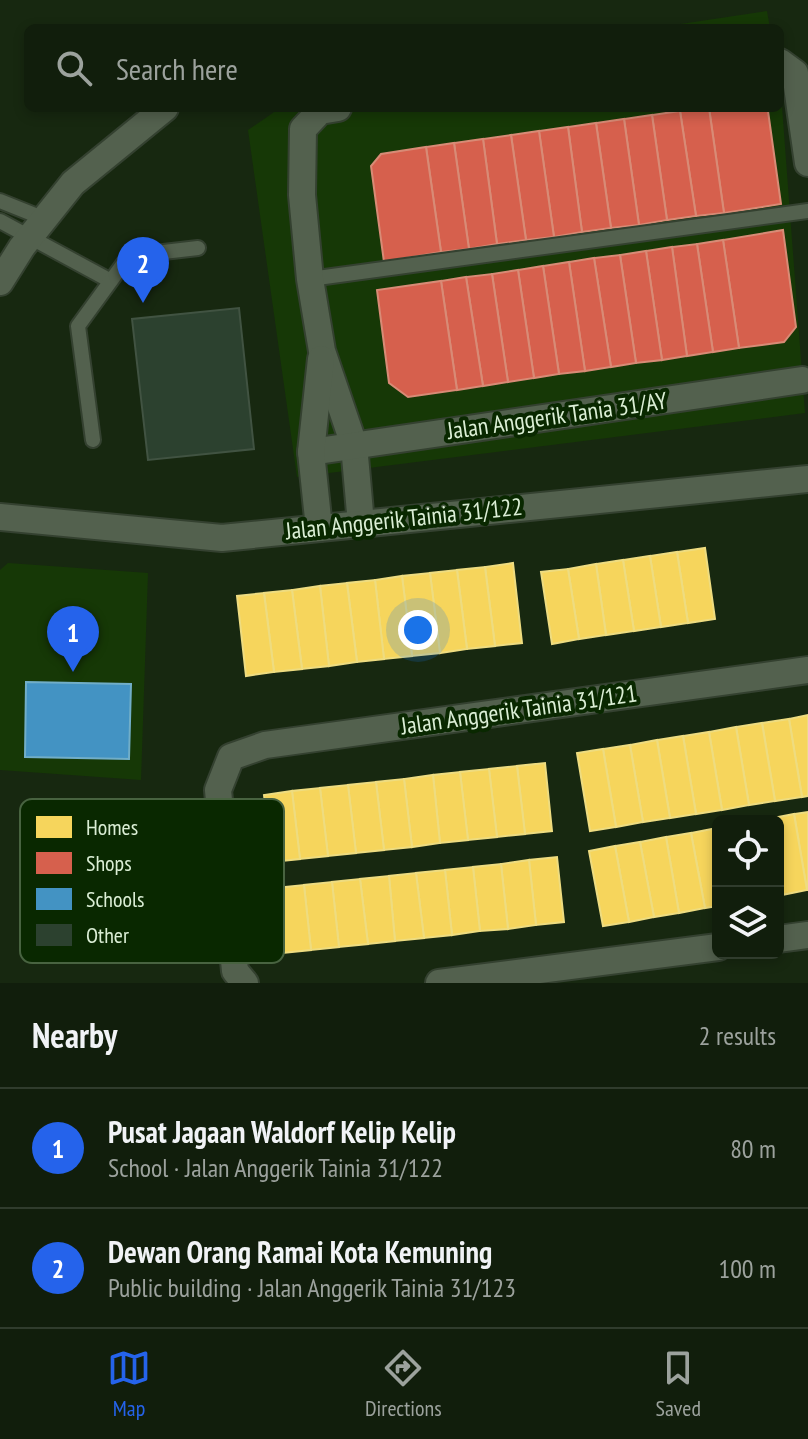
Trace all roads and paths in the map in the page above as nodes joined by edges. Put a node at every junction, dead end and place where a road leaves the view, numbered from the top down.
1 (788, 67) edge
2 (160, 112) edge
3 (319, 112) edge
4 (808, 163) edge
5 (0, 201) edge
6 (808, 211) edge
7 (0, 221) edge
8 (38, 227) junction
9 (198, 248) dead end
10 (310, 279) junction
11 (109, 280) junction
12 (0, 282) edge
13 (322, 351) junction
14 (806, 378) edge
15 (93, 440) dead end
16 (354, 445) junction
17 (311, 452) junction
18 (808, 479) edge
19 (0, 517) edge
20 (361, 524) junction
21 (319, 528) junction
22 (808, 670) edge
23 (219, 799) edge
24 (808, 935) edge
25 (784, 938) edge
26 (712, 948) edge
27 (234, 963) edge
28 (245, 983) edge
29 (439, 983) edge

1 - 4 street
2 - 8 street
3 - 10 street
5 - 8 lane
6 - 10 lane
7 - 8 lane
8 - 11 lane
8 - 12 street
9 - 11 lane
10 - 13 street
11 - 15 lane
13 - 16 street
13 - 17 street
14 - 16 street, Jalan Anggerik Tania 31/AY
16 - 17 street, Jalan Anggerik Tania 31/AY
16 - 20 street
17 - 21 street
18 - 20 street, Jalan Anggerik Tainia 31/122
19 - 21 street, Jalan Anggerik Tainia 31/122
20 - 21 street, Jalan Anggerik Tainia 31/122
22 - 23 street, Jalan Anggerik Tainia 31/121
24 - 25 street
26 - 29 street
27 - 28 street, Jalan Anggerik Tainia 31/121

